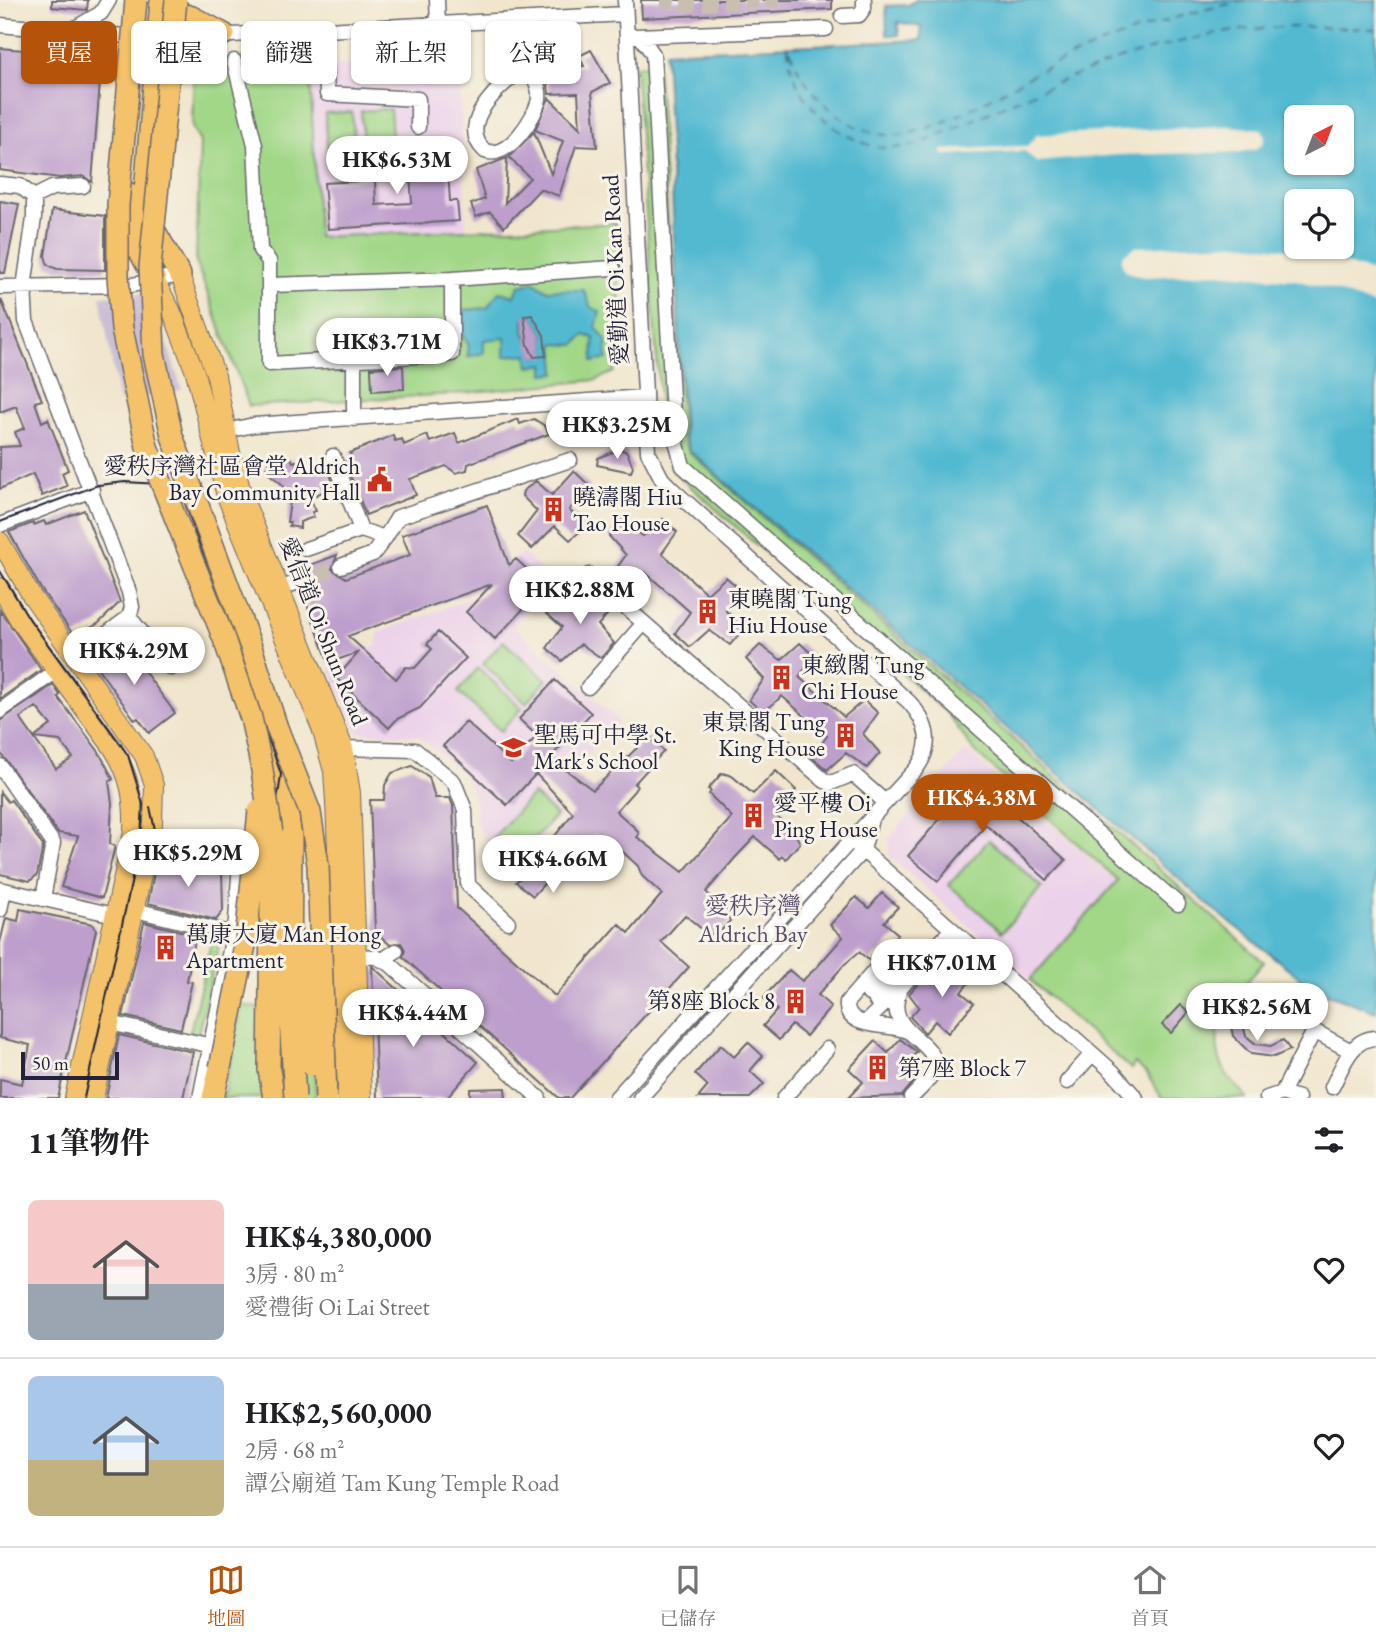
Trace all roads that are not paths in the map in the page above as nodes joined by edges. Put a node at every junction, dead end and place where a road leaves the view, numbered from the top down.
1 (110, 0) edge
2 (136, 0) edge
3 (437, 0) edge
4 (864, 0) edge
5 (157, 1) edge
6 (625, 7) edge
7 (842, 16) dead end
8 (536, 20) joint
9 (88, 21) edge
10 (153, 21) edge
11 (201, 21) edge
12 (438, 21) edge
13 (471, 23) edge
14 (0, 25) edge
15 (21, 27) edge
16 (825, 29) dead end
17 (633, 35) junction
18 (234, 61) dead end
19 (529, 65) joint
20 (144, 84) edge
21 (148, 84) edge
22 (327, 84) edge
23 (418, 127) dead end
24 (0, 184) edge
25 (83, 186) dead end
26 (32, 194) junction
27 (613, 268) dead end
28 (180, 275) junction
29 (452, 279) junction
30 (156, 282) junction
31 (270, 285) junction
32 (0, 286) edge
33 (24, 287) junction
34 (354, 359) junction
35 (643, 397) junction
36 (355, 418) junction
37 (220, 432) junction
38 (333, 456) dead end
39 (570, 460) dead end
40 (92, 490) junction
41 (0, 525) edge
42 (361, 530) junction
43 (385, 538) junction
44 (0, 541) edge
45 (306, 549) dead end
46 (341, 566) tunnel mouth
47 (589, 575) dead end
48 (0, 587) edge
49 (129, 617) junction
50 (645, 623) junction
51 (76, 657) junction
52 (171, 668) dead end
53 (56, 671) junction
54 (588, 687) dead end
55 (0, 710) edge
56 (276, 725) junction
57 (343, 748) junction
58 (261, 764) junction
59 (0, 766) edge
60 (886, 803) junction
61 (872, 818) junction
62 (291, 837) junction
63 (849, 838) junction
64 (148, 846) junction
65 (863, 850) junction
66 (240, 861) junction
67 (337, 888) junction
68 (2, 890) edge
69 (355, 892) junction
70 (43, 899) junction
71 (1178, 904) dead end
72 (0, 909) edge
73 (135, 910) junction
74 (114, 915) junction
75 (508, 922) dead end
76 (951, 930) junction
77 (234, 934) junction
78 (917, 955) junction
79 (356, 956) junction
80 (900, 989) junction
81 (851, 996) junction
82 (872, 997) junction
83 (870, 1020) junction
84 (110, 1023) junction
85 (907, 1031) junction
86 (1376, 1038) edge
87 (212, 1046) junction
88 (827, 1049) dead end
89 (1351, 1051) junction
90 (1093, 1054) junction
91 (269, 1070) junction
92 (1067, 1082) dead end
93 (1332, 1087) dead end
94 (1282, 1093) junction
95 (74, 1098) edge
96 (94, 1098) edge
97 (200, 1098) edge
98 (213, 1098) edge
99 (268, 1098) edge
100 (274, 1098) edge
101 (295, 1098) edge
102 (320, 1098) edge
103 (326, 1098) edge
104 (347, 1098) edge
105 (362, 1098) edge
106 (538, 1098) edge
107 (615, 1098) edge
108 (640, 1098) edge
109 (784, 1098) edge
110 (911, 1098) edge
111 (1136, 1098) edge
112 (1267, 1098) edge
113 (1298, 1098) edge

1 - 9 street
2 - 58 highway, bridge
3 - 12 street
4 - 7 street
5 - 10 highway
5 - 11 highway
5 - 56 highway, bridge
6 - 8 street
6 - 17 street, 愛勤道 Oi Kan Road
8 - 13 street
14 - 15 street
16 - 17 street
17 - 35 street, 愛勤道 Oi Kan Road
17 - 71 street
18 - 31 street
19 - 19 street
20 - 30 highway
21 - 28 highway
22 - 23 street
24 - 26 street
25 - 26 street
26 - 33 street
27 - 29 street
28 - 30 street
28 - 37 main road, 愛信道 Oi Shun Road
29 - 31 street
29 - 34 street
30 - 33 street
30 - 37 main road, 愛信道 Oi Shun Road
31 - 34 street
32 - 33 street
33 - 40 street
34 - 36 street
35 - 36 street
35 - 60 street, 愛勤道 Oi Kan Road
36 - 37 street
37 - 57 main road, 愛信道 Oi Shun Road
37 - 67 main road, 愛信道 Oi Shun Road
38 - 42 street
39 - 43 street
40 - 41 street
40 - 49 street
42 - 43 street
42 - 45 street
43 - 46 street
44 - 51 main road
47 - 50 street
48 - 53 main road
49 - 51 street
49 - 52 street
50 - 54 street
50 - 60 street
51 - 64 main road
53 - 55 street
53 - 74 main road
56 - 62 highway, bridge
56 - 103 highway, bridge
57 - 69 main road, 愛信道 Oi Shun Road
57 - 75 street
58 - 91 highway, bridge
58 - 98 highway, bridge
59 - 70 street
60 - 61 street
61 - 63 street
61 - 65 street
62 - 101 highway, bridge
62 - 102 highway, bridge
63 - 65 street
63 - 107 street
64 - 66 street
64 - 73 main road
65 - 76 street
65 - 108 street
66 - 67 street
66 - 77 street
67 - 69 street
67 - 104 main road, 愛信道 Oi Shun Road
68 - 70 street
68 - 72 street
69 - 79 main road, 愛信道 Oi Shun Road
70 - 74 street
73 - 74 street
73 - 77 street
73 - 84 main road
74 - 95 main road
76 - 78 street
76 - 90 street
77 - 87 street
78 - 80 street
78 - 81 street
78 - 82 street
79 - 105 main road, 愛信道 Oi Shun Road
79 - 106 street
80 - 83 street
80 - 85 street
81 - 82 street
81 - 83 street
82 - 83 street
83 - 85 street
84 - 87 street
84 - 96 main road
85 - 110 street
86 - 89 street
87 - 97 street
88 - 109 street
89 - 93 street
89 - 94 street
90 - 92 street
90 - 111 street
91 - 99 highway
91 - 100 highway
94 - 112 street
94 - 113 street

